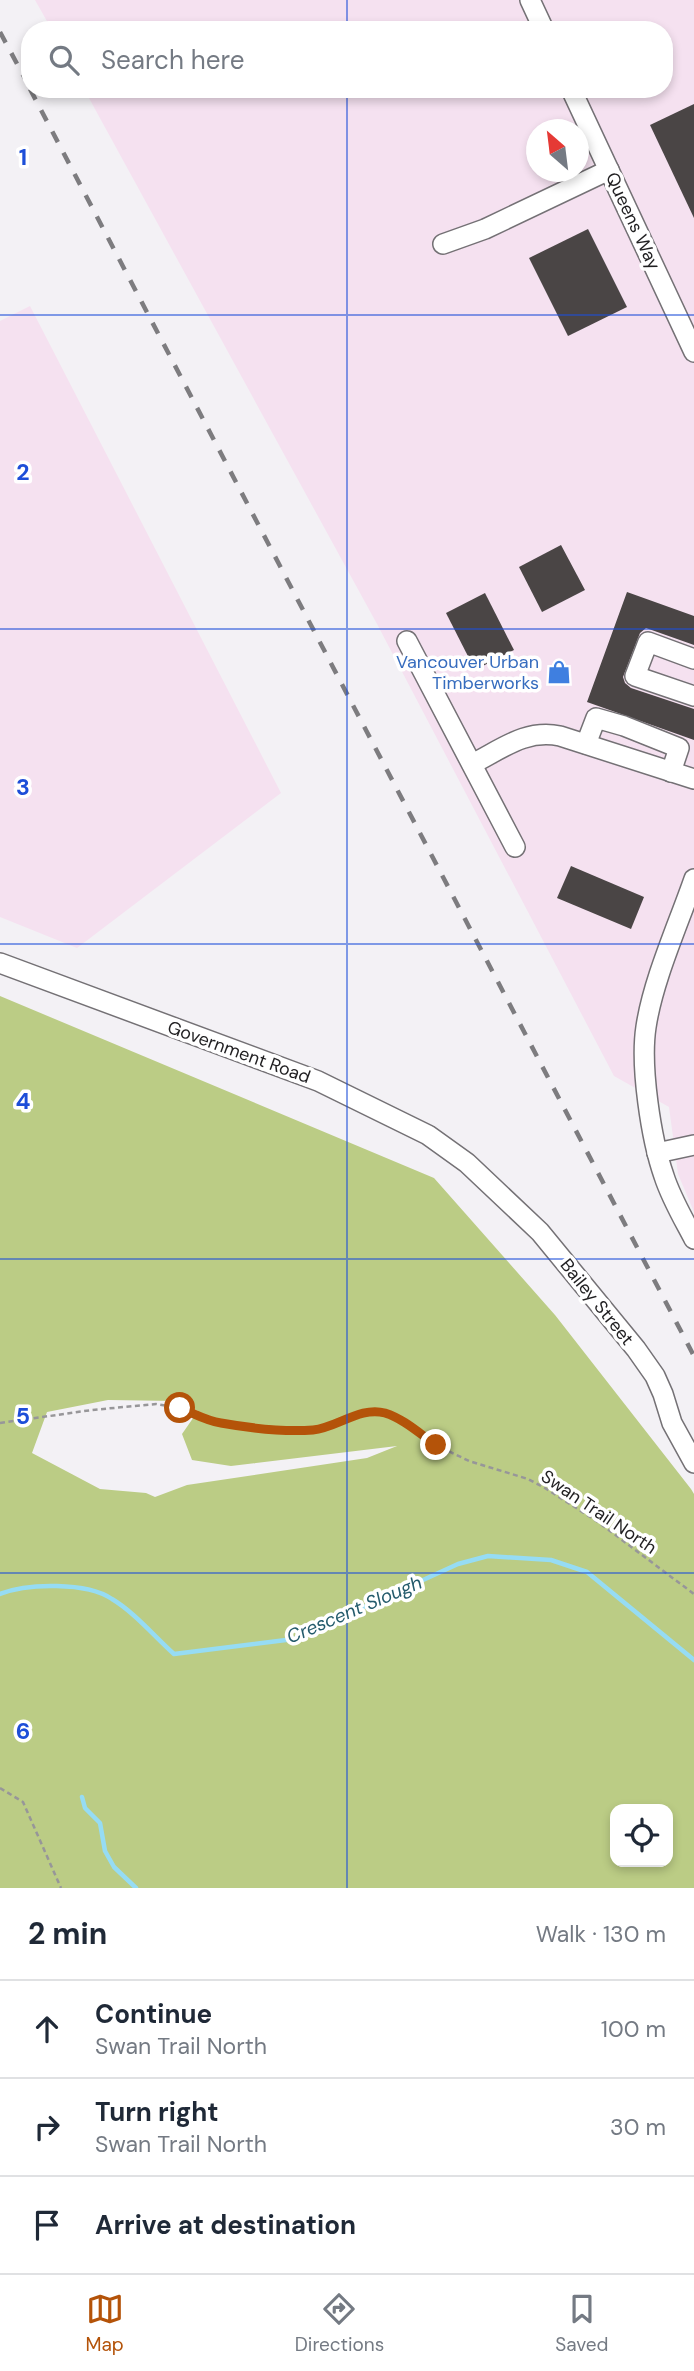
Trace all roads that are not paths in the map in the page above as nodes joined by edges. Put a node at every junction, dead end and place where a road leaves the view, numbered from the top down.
1 (530, 0) edge
2 (540, 21) edge
3 (575, 98) edge
4 (609, 170) junction
5 (443, 244) dead end
6 (694, 352) edge
7 (407, 641) dead end
8 (694, 659) edge
9 (694, 696) edge
10 (586, 744) junction
11 (472, 764) junction
12 (671, 772) junction
13 (694, 779) edge
14 (515, 847) dead end
15 (694, 879) edge
16 (0, 963) edge
17 (694, 1145) edge
18 (657, 1153) junction
19 (467, 1163) joint
20 (694, 1239) edge
21 (694, 1463) edge

1 - 2 street
3 - 4 street, Queens Way
4 - 5 street
4 - 6 street, Queens Way
7 - 11 street
8 - 9 street
10 - 11 street
10 - 12 street
10 - 12 street
11 - 14 street
12 - 13 street
15 - 18 street
16 - 19 street, Government Road
17 - 18 street
18 - 20 street
19 - 21 street, Bailey Street

